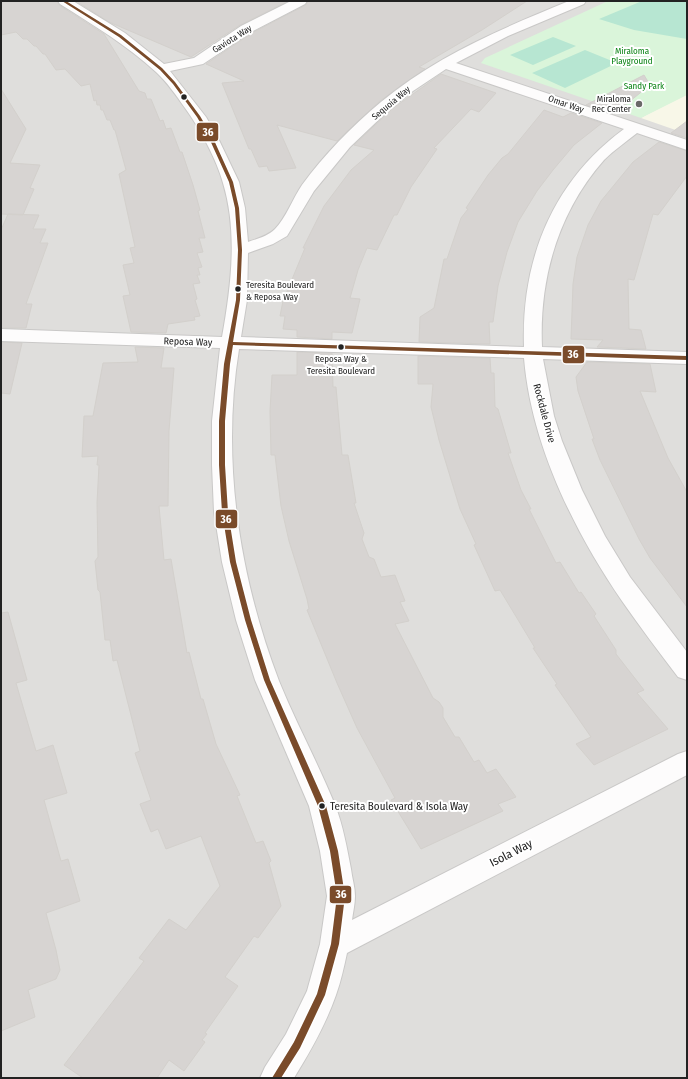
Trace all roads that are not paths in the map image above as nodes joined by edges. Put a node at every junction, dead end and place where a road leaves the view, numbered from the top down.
1 (64, 1) edge
2 (301, 1) edge
3 (580, 1) edge
4 (445, 64) junction
5 (161, 69) junction
6 (635, 128) junction
7 (687, 145) edge
8 (240, 250) junction
9 (1, 335) edge
10 (232, 343) junction
11 (533, 353) junction
12 (687, 358) edge
13 (687, 670) edge
14 (687, 762) edge
15 (335, 944) junction
16 (276, 1078) edge

1 - 5 street
2 - 5 street, Gaviota Way
3 - 4 street, Sequoia Way
4 - 6 street, Omar Way
4 - 8 street, Sequoia Way
5 - 8 street
6 - 7 street, Omar Way
6 - 11 street, Rockdale Drive
8 - 10 street
9 - 10 street, Reposa Way
10 - 11 street, Reposa Way
10 - 15 street
11 - 12 street, Reposa Way
11 - 13 street, Rockdale Drive
14 - 15 street, Isola Way
15 - 16 street

